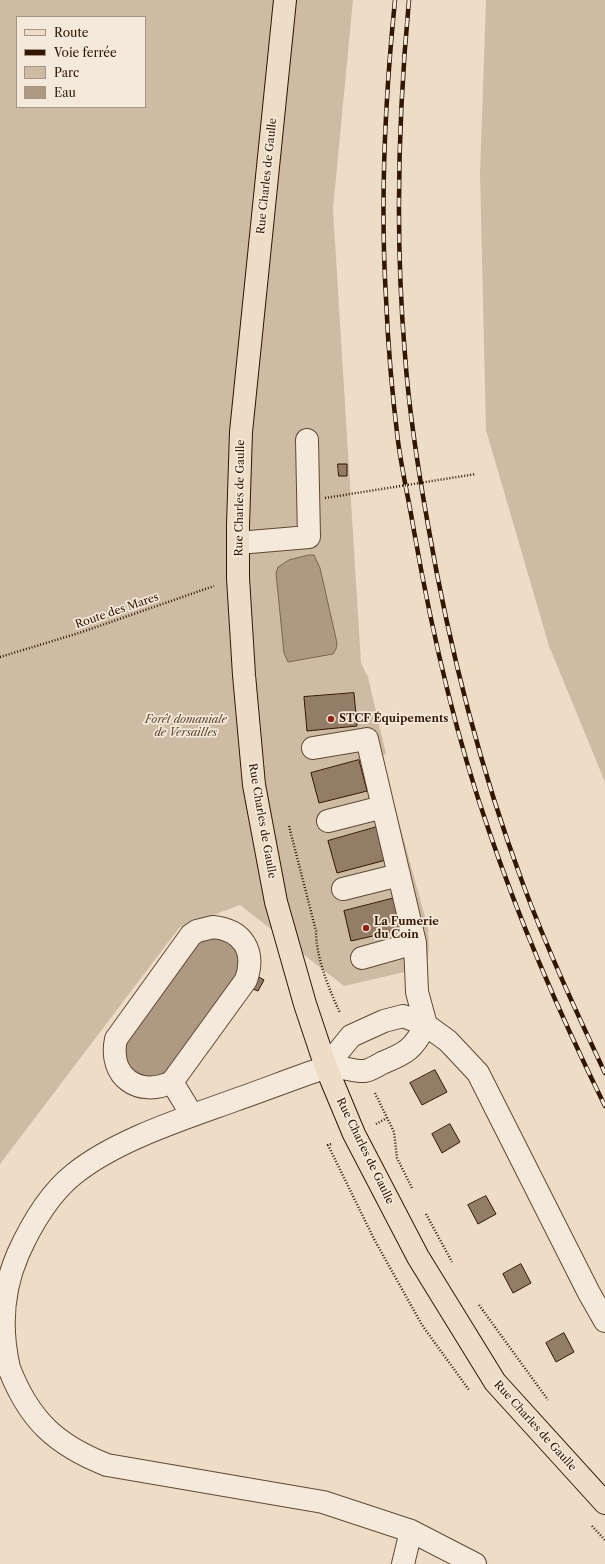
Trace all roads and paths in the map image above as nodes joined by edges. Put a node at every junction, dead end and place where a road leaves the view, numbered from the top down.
1 (285, 0) edge
2 (307, 440) dead end
3 (476, 474) dead end
4 (325, 498) dead end
5 (238, 544) junction
6 (238, 578) junction
7 (0, 657) edge
8 (313, 748) dead end
9 (383, 807) junction
10 (328, 821) dead end
11 (288, 824) dead end
12 (399, 875) junction
13 (343, 889) dead end
14 (415, 943) junction
15 (362, 958) dead end
16 (331, 994) dead end
17 (426, 1025) junction
18 (326, 1067) junction
19 (172, 1082) junction
20 (192, 1115) junction
21 (387, 1118) dead end
22 (413, 1189) dead end
23 (422, 1208) dead end
24 (456, 1268) dead end
25 (477, 1302) dead end
26 (605, 1321) edge
27 (550, 1404) dead end
28 (605, 1503) edge
29 (411, 1531) junction
30 (403, 1564) edge
31 (475, 1564) edge

1 - 5 main road, Rue Charles de Gaulle
2 - 5 lane
3 - 4 path, bridge
5 - 6 main road, Rue Charles de Gaulle
6 - 7 path, Route des Mares
6 - 18 main road, Rue Charles de Gaulle
8 - 9 lane
9 - 10 lane
9 - 12 lane
11 - 16 path
12 - 13 lane
12 - 14 lane
14 - 15 lane
14 - 17 lane
17 - 18 lane
17 - 18 lane
17 - 26 lane
18 - 20 lane
18 - 28 main road, Rue Charles de Gaulle
19 - 19 lane
19 - 20 lane
20 - 29 lane
21 - 22 path
23 - 24 path
25 - 27 path
29 - 30 lane
29 - 31 lane

